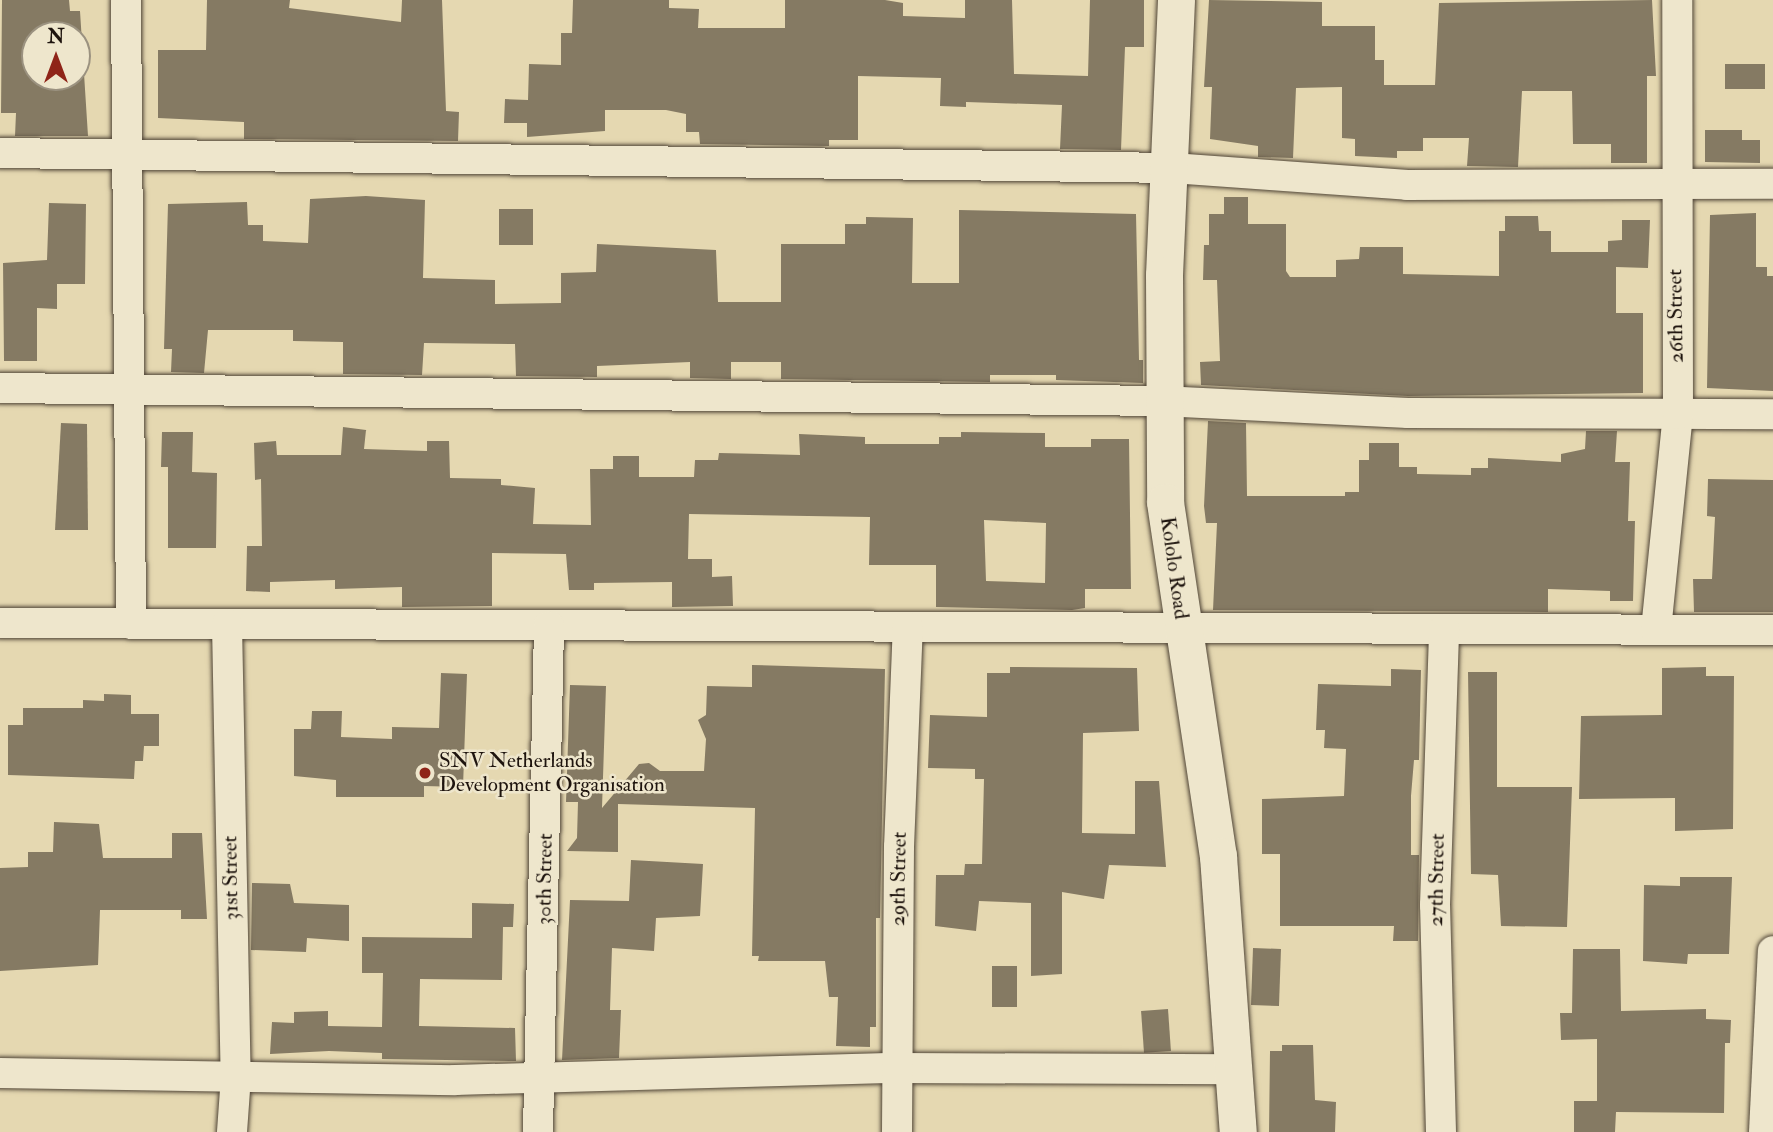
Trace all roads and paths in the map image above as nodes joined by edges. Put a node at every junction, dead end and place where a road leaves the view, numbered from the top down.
1 (126, 0) edge
2 (1176, 0) edge
3 (1677, 0) edge
4 (127, 152) junction
5 (0, 153) edge
6 (1172, 168) junction
7 (1773, 184) edge
8 (1675, 185) junction
9 (0, 388) edge
10 (129, 392) junction
11 (1161, 401) junction
12 (1678, 414) junction
13 (1773, 414) edge
14 (0, 623) edge
15 (131, 624) junction
16 (226, 624) junction
17 (549, 625) junction
18 (908, 627) junction
19 (1182, 628) junction
20 (1444, 629) junction
21 (1656, 630) junction
22 (1773, 631) edge
23 (1773, 951) edge
24 (897, 1068) junction
25 (1234, 1069) junction
26 (0, 1073) edge
27 (236, 1076) junction
28 (541, 1076) junction
29 (232, 1132) edge
30 (538, 1132) edge
31 (897, 1132) edge
32 (1238, 1132) edge
33 (1441, 1132) edge
34 (1764, 1132) edge

1 - 4 street
2 - 6 street, Kololo Road
3 - 8 street, 26th Street
4 - 5 street
4 - 6 street
4 - 10 street
6 - 8 street
6 - 11 street, Kololo Road
7 - 8 street
8 - 12 street, 26th Street
9 - 10 street
10 - 11 street
10 - 15 street
11 - 12 street
11 - 19 street, Kololo Road
12 - 13 street
12 - 21 street, 26th Street
14 - 15 street
15 - 16 street
16 - 17 street
16 - 27 street, 31st Street
17 - 18 street
17 - 28 street, 30th Street
18 - 19 street
18 - 24 street, 29th Street
19 - 20 street
19 - 25 street, Kololo Road
20 - 21 street
20 - 33 street, 27th Street
21 - 22 street
23 - 34 street
24 - 25 street
24 - 28 street
24 - 31 street, 29th Street
25 - 32 street, Kololo Road
26 - 27 street
27 - 28 street
27 - 29 street, 31st Street
28 - 30 street, 30th Street

